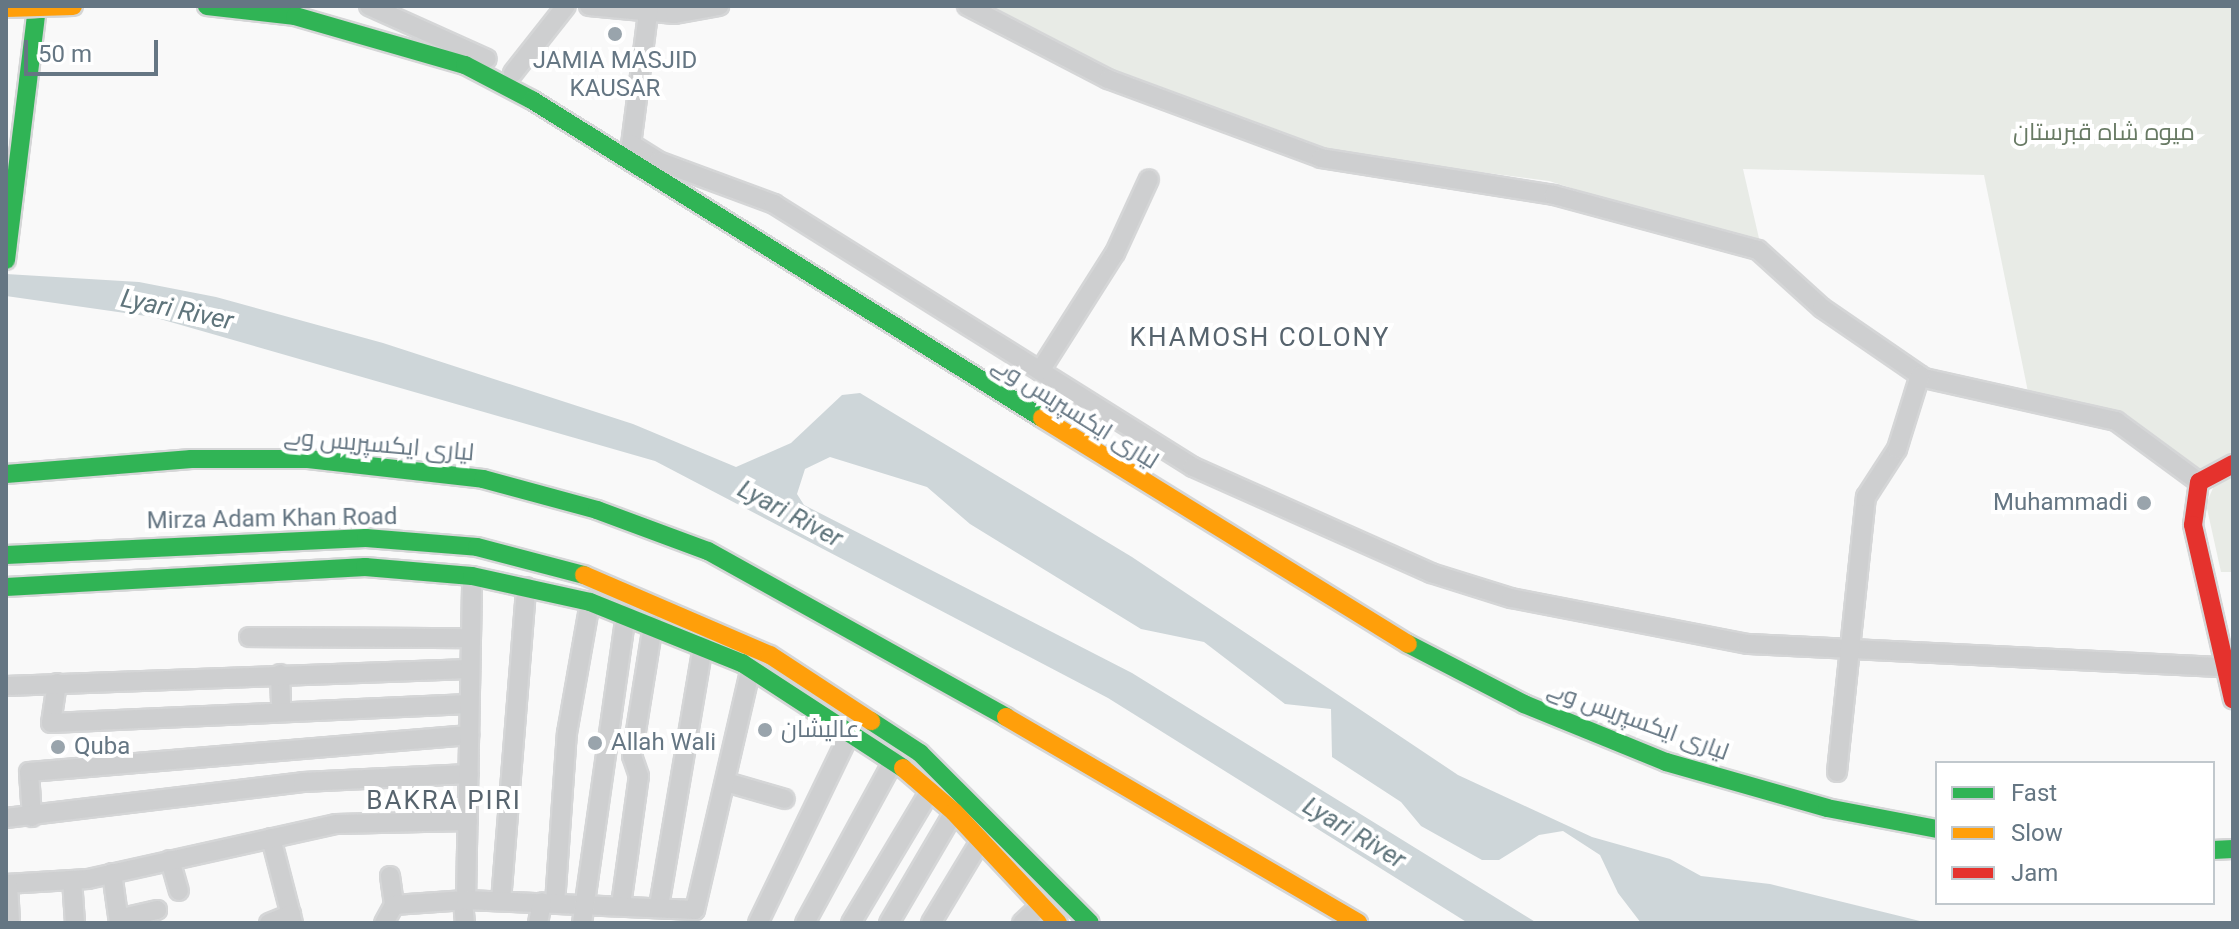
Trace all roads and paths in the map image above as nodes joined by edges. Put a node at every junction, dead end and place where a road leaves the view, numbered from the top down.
1 (37, 6) edge
2 (73, 6) edge
3 (207, 6) edge
4 (369, 6) edge
5 (566, 6) edge
6 (589, 6) edge
7 (719, 6) edge
8 (967, 6) edge
9 (6, 8) edge
10 (649, 9) edge
11 (513, 73) junction
12 (631, 144) junction
13 (1149, 179) dead end
14 (6, 260) edge
15 (1040, 371) junction
16 (1920, 375) junction
17 (2233, 464) edge
18 (6, 474) edge
19 (2199, 482) junction
20 (6, 555) edge
21 (472, 576) junction
22 (6, 587) edge
23 (526, 587) junction
24 (590, 602) junction
25 (626, 614) junction
26 (653, 625) junction
27 (249, 637) dead end
28 (470, 638) junction
29 (703, 646) junction
30 (1849, 653) junction
31 (2225, 667) junction
32 (751, 668) junction
33 (470, 669) junction
34 (280, 674) junction
35 (57, 683) junction
36 (6, 686) edge
37 (2233, 699) edge
38 (469, 704) junction
39 (281, 712) junction
40 (851, 731) junction
41 (469, 735) junction
42 (894, 760) junction
43 (1837, 772) dead end
44 (469, 774) junction
45 (726, 782) junction
46 (930, 791) junction
47 (785, 799) dead end
48 (954, 812) junction
49 (32, 817) junction
50 (6, 818) edge
51 (468, 821) junction
52 (1935, 829) edge
53 (271, 838) junction
54 (981, 840) junction
55 (170, 860) junction
56 (112, 873) junction
57 (390, 876) dead end
58 (72, 880) junction
59 (7, 884) edge
60 (179, 891) dead end
61 (465, 900) junction
62 (501, 901) junction
63 (548, 902) junction
64 (584, 904) junction
65 (394, 905) junction
66 (1040, 906) junction
67 (157, 910) dead end
68 (628, 911) edge
69 (665, 913) edge
70 (292, 919) edge
71 (120, 920) edge
72 (10, 923) edge
73 (75, 923) edge
74 (269, 923) edge
75 (384, 923) edge
76 (465, 923) edge
77 (538, 923) edge
78 (582, 923) edge
79 (758, 923) edge
80 (805, 923) edge
81 (851, 923) edge
82 (889, 923) edge
83 (931, 923) edge
84 (1022, 923) edge
85 (1058, 923) edge
86 (1090, 923) edge
87 (1358, 923) edge

1 - 14 main road
2 - 9 main road, bridge
3 - 52 main road, لیاری ایکسپریس وے
4 - 11 street
5 - 11 street
6 - 10 street
7 - 10 street
8 - 16 street
10 - 12 street
11 - 12 street
12 - 15 street
13 - 15 street
15 - 30 street
16 - 19 street
16 - 30 street
17 - 19 main road
18 - 87 main road, لیاری ایکسپریس وے
19 - 31 main road
20 - 86 main road, Mirza Adam Khan Road
21 - 22 main road, Mirza Adam Khan Road
21 - 23 main road, Mirza Adam Khan Road
21 - 28 street
23 - 24 main road, Mirza Adam Khan Road
23 - 62 street
24 - 25 main road, Mirza Adam Khan Road
24 - 63 street
25 - 26 main road, Mirza Adam Khan Road
25 - 64 street
26 - 29 main road, Mirza Adam Khan Road
26 - 68 street
27 - 28 street
28 - 33 street
29 - 32 main road, Mirza Adam Khan Road
29 - 69 street
30 - 31 street
30 - 43 street
31 - 37 main road
32 - 40 main road, Mirza Adam Khan Road
32 - 45 street
33 - 34 street
33 - 38 street
34 - 35 street
34 - 39 street
35 - 36 street
35 - 39 street
38 - 39 street
38 - 41 street
40 - 42 main road, Mirza Adam Khan Road
40 - 79 street
41 - 44 street
41 - 49 street
42 - 46 main road, Mirza Adam Khan Road
42 - 80 street
44 - 49 street
44 - 51 street
45 - 47 street
45 - 69 street
46 - 48 main road, Mirza Adam Khan Road
46 - 81 street
48 - 54 main road, Mirza Adam Khan Road
48 - 82 street
49 - 50 street
51 - 53 street
51 - 61 street
53 - 55 street
53 - 70 street
54 - 66 main road, Mirza Adam Khan Road
54 - 83 street
55 - 56 street
55 - 60 street
56 - 58 street
56 - 71 street
57 - 65 street
58 - 59 street
58 - 73 street
59 - 72 street
61 - 62 street
61 - 65 street
61 - 76 street
62 - 63 street
63 - 64 street
63 - 77 street
64 - 68 street
64 - 78 street
65 - 75 street
66 - 84 street
66 - 85 main road, Mirza Adam Khan Road
67 - 71 street
68 - 69 street
70 - 74 street

